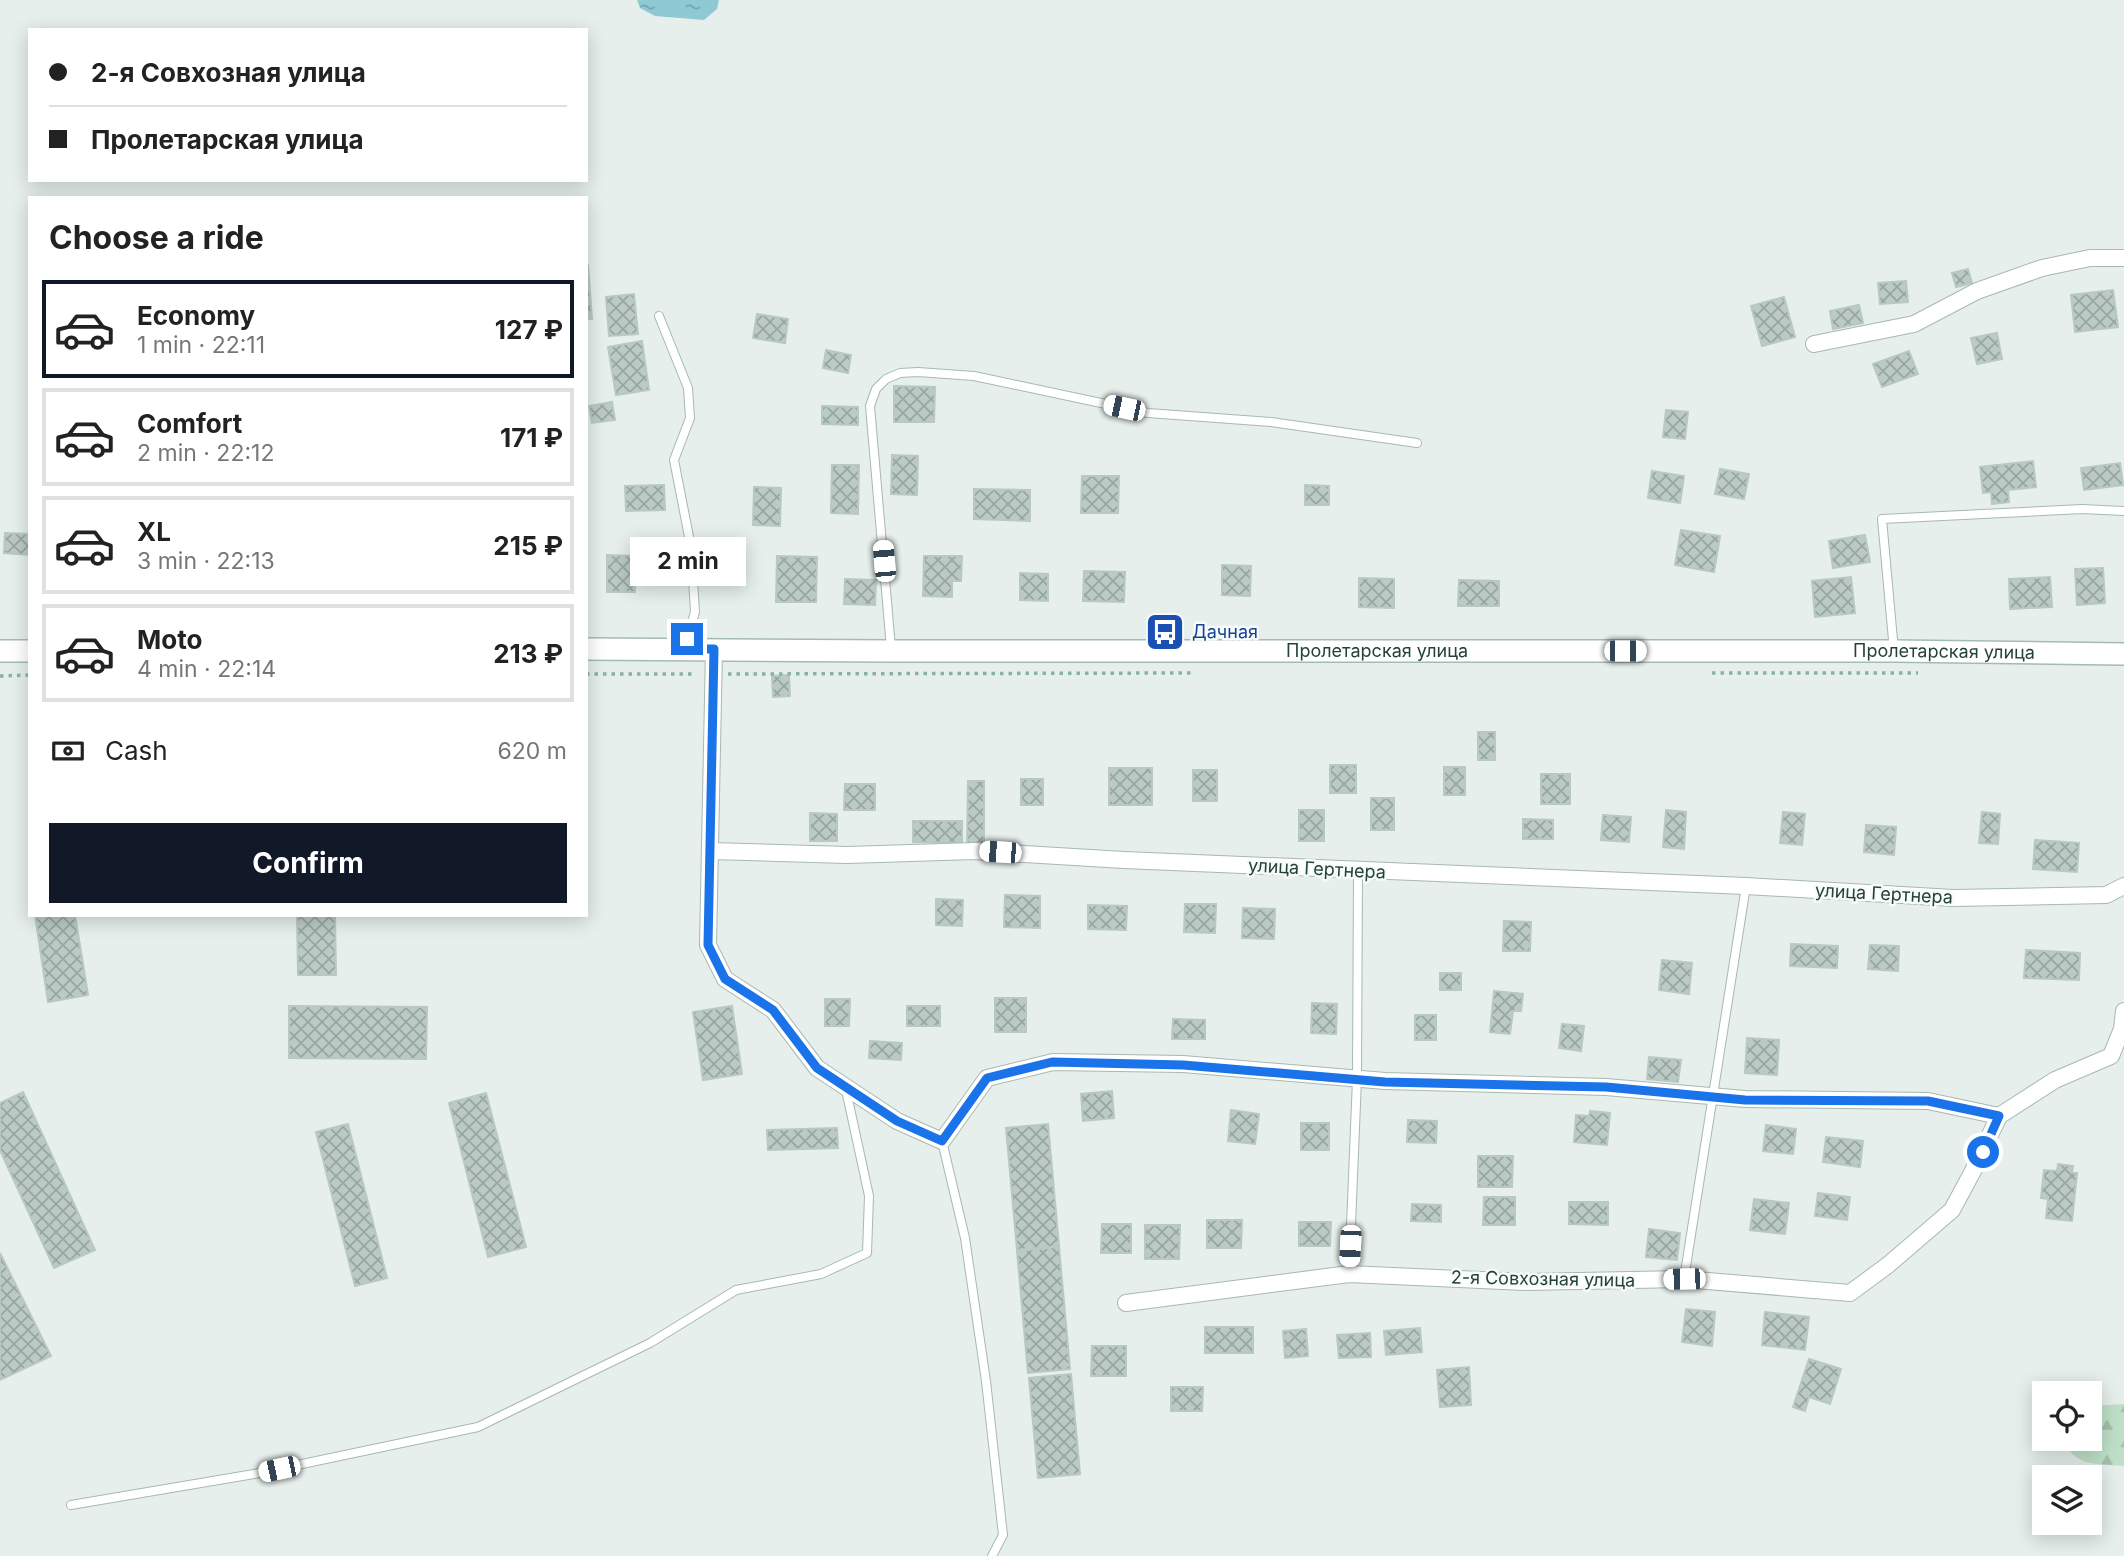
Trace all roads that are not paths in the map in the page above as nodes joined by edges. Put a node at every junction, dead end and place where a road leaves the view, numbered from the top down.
1 (2124, 258) edge
2 (659, 316) dead end
3 (1814, 344) dead end
4 (1417, 443) dead end
5 (2124, 511) edge
6 (588, 649) edge
7 (684, 649) junction
8 (714, 649) junction
9 (0, 651) edge
10 (28, 651) edge
11 (892, 651) junction
12 (1894, 651) junction
13 (2124, 654) edge
14 (710, 851) junction
15 (1358, 870) junction
16 (1746, 886) junction
17 (2124, 886) edge
18 (2124, 1011) edge
19 (1357, 1079) junction
20 (845, 1087) junction
21 (1713, 1097) junction
22 (1999, 1116) junction
23 (942, 1141) junction
24 (1349, 1274) junction
25 (1684, 1279) junction
26 (1126, 1303) dead end
27 (71, 1505) dead end
28 (992, 1556) edge

1 - 3 street
2 - 7 lane
4 - 11 lane
5 - 12 lane
6 - 7 main road, Пролетарская улица
7 - 8 main road, Пролетарская улица
8 - 11 main road, Пролетарская улица
8 - 14 street
9 - 10 main road
11 - 12 main road, Пролетарская улица
12 - 13 main road, Пролетарская улица
14 - 15 street, улица Гертнера
14 - 20 street
15 - 16 street, улица Гертнера
15 - 19 lane
16 - 17 street, улица Гертнера
16 - 21 lane
18 - 22 street
19 - 21 street
19 - 23 street
19 - 24 lane
20 - 23 street
20 - 27 lane
21 - 22 street
21 - 25 lane
22 - 25 street, 2-я Совхозная улица
23 - 28 lane
24 - 25 street, 2-я Совхозная улица
24 - 26 street, 2-я Совхозная улица

